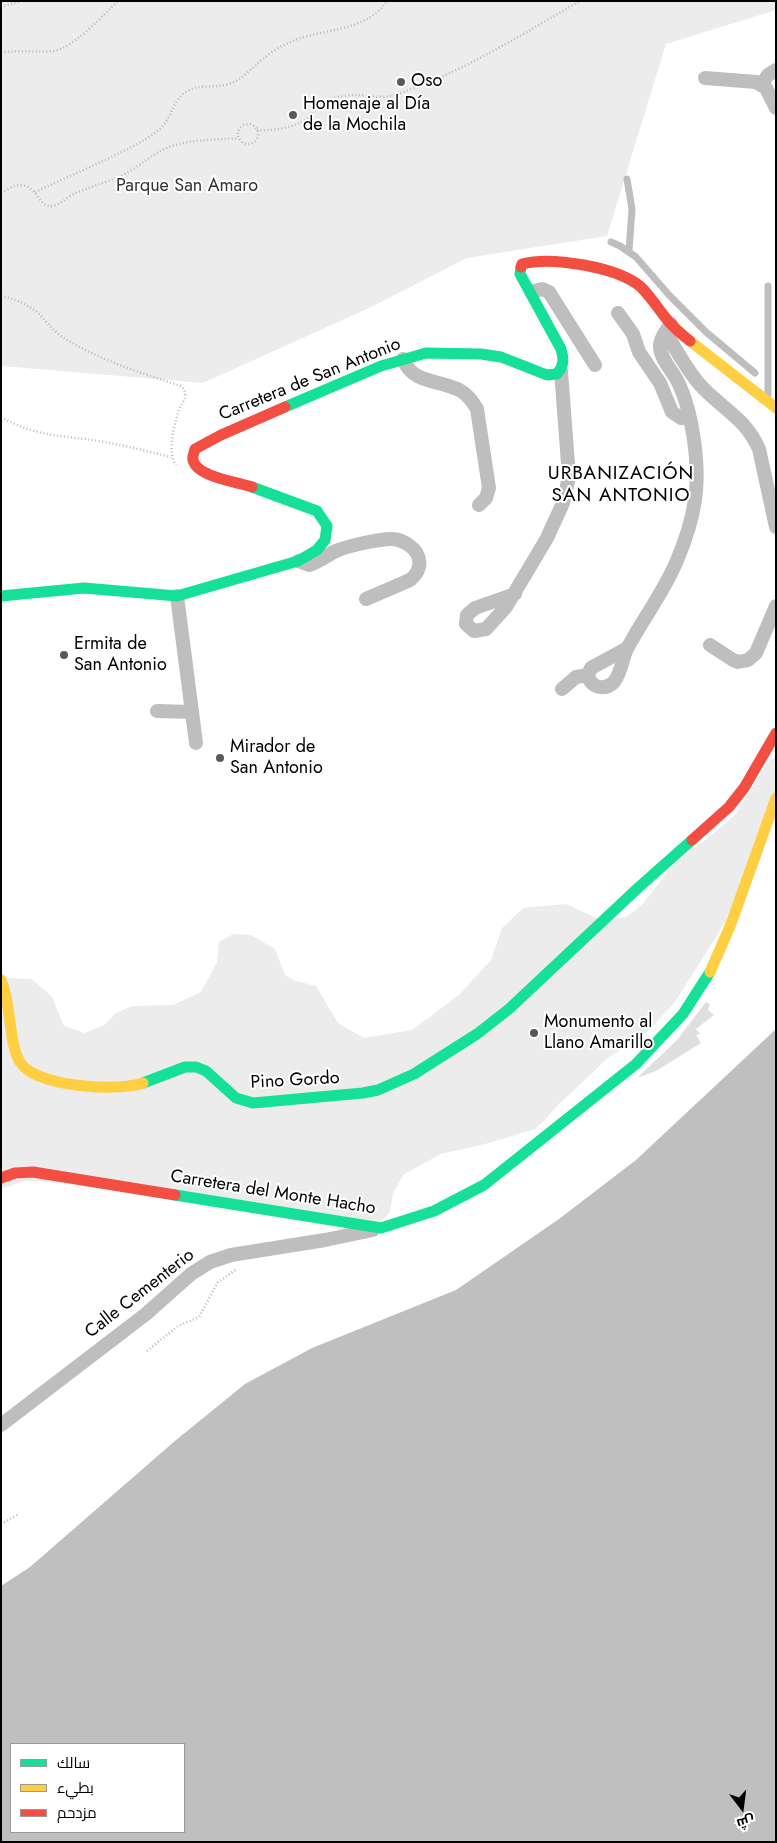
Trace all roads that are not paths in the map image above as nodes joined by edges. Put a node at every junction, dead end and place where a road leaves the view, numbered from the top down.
1 (776, 70) edge
2 (705, 78) dead end
3 (762, 84) junction
4 (776, 108) edge
5 (627, 179) dead end
6 (611, 242) dead end
7 (629, 251) junction
8 (768, 286) dead end
9 (531, 292) junction
10 (618, 314) dead end
11 (668, 328) junction
12 (706, 332) junction
13 (696, 345) junction
14 (403, 359) junction
15 (595, 365) dead end
16 (560, 371) junction
17 (755, 373) dead end
18 (772, 404) edge
19 (689, 418) junction
20 (478, 505) dead end
21 (776, 527) edge
22 (298, 561) junction
23 (515, 594) dead end
24 (1, 596) edge
25 (177, 596) junction
26 (366, 599) dead end
27 (776, 606) edge
28 (710, 645) dead end
29 (626, 649) junction
30 (588, 675) junction
31 (562, 689) dead end
32 (157, 711) dead end
33 (192, 712) junction
34 (776, 733) edge
35 (196, 743) dead end
36 (776, 798) edge
37 (1, 980) edge
38 (1, 1178) edge
39 (381, 1228) junction
40 (1, 1425) edge

1 - 3 street
2 - 3 street
3 - 4 street
5 - 7 lane
6 - 7 lane
7 - 12 lane
8 - 18 lane
9 - 11 street
9 - 15 street
9 - 16 street
10 - 19 street
11 - 13 street
11 - 19 street
11 - 21 street
12 - 13 lane
12 - 17 lane
13 - 18 street
14 - 16 street, Carretera de San Antonio
14 - 20 street
14 - 22 street, Carretera de San Antonio
16 - 23 street
19 - 29 street
22 - 25 street, Carretera de San Antonio
22 - 26 street
24 - 25 street, Carretera de San Antonio
25 - 33 street
27 - 28 street
29 - 30 street
29 - 30 street
30 - 31 street
32 - 33 street
33 - 35 street
34 - 37 street, Pino Gordo
36 - 39 street, Carretera del Monte Hacho
38 - 39 street, Carretera del Monte Hacho
39 - 40 street, Calle Cementerio

